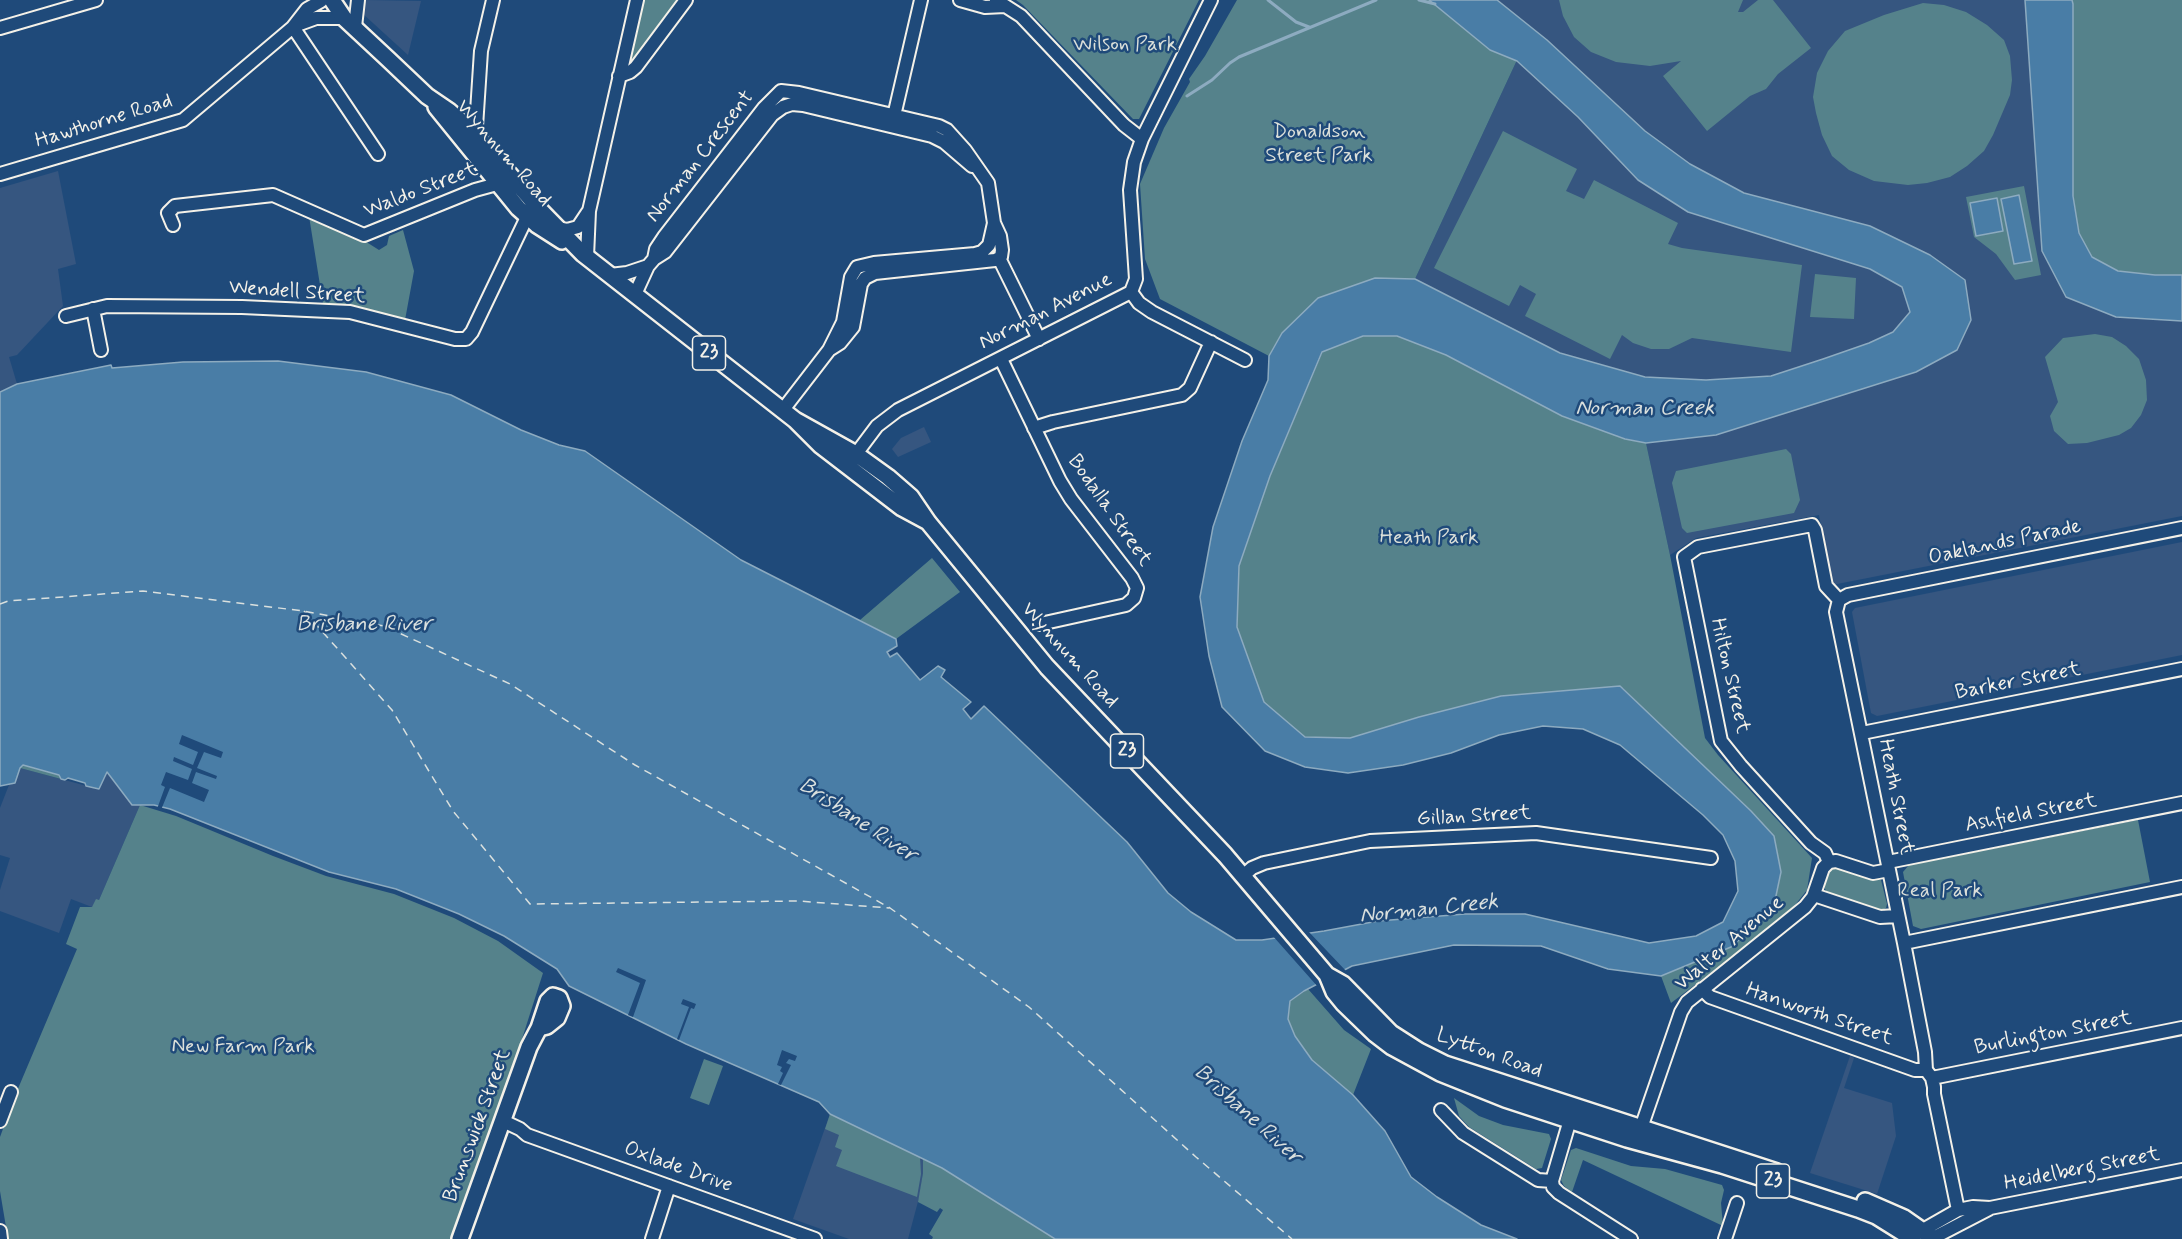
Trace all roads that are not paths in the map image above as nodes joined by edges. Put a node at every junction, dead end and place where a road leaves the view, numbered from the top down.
1 (96, 0) edge
2 (324, 0) edge
3 (358, 0) edge
4 (493, 0) edge
5 (637, 0) edge
6 (686, 0) edge
7 (921, 0) edge
8 (960, 0) edge
9 (1211, 0) edge
10 (1001, 3) edge
11 (348, 21) junction
12 (293, 27) junction
13 (0, 28) edge
14 (619, 76) junction
15 (427, 96) junction
16 (894, 116) junction
17 (473, 132) junction
18 (1142, 139) junction
19 (378, 154) dead end
20 (476, 158) junction
21 (980, 172) junction
22 (0, 174) edge
23 (497, 184) junction
24 (523, 191) junction
25 (589, 212) junction
26 (527, 217) junction
27 (994, 223) junction
28 (173, 225) dead end
29 (557, 228) junction
30 (585, 255) junction
31 (999, 258) junction
32 (651, 262) junction
33 (610, 275) junction
34 (1131, 292) junction
35 (636, 296) junction
36 (93, 309) junction
37 (66, 316) dead end
38 (1039, 339) junction
39 (1211, 342) junction
40 (102, 350) dead end
41 (829, 350) junction
42 (1001, 358) junction
43 (1245, 360) dead end
44 (789, 415) junction
45 (1034, 428) junction
46 (852, 460) junction
47 (2182, 528) edge
48 (1839, 600) junction
49 (1040, 624) dead end
50 (2182, 669) edge
51 (1862, 733) junction
52 (2182, 803) edge
53 (1711, 858) dead end
54 (1827, 863) junction
55 (1889, 866) junction
56 (1243, 876) junction
57 (2182, 887) edge
58 (1814, 895) junction
59 (1898, 916) junction
60 (1904, 943) junction
61 (1327, 975) joint
62 (1702, 989) junction
63 (1341, 991) junction
64 (2182, 1028) edge
65 (539, 1029) dead end
66 (1929, 1074) junction
67 (11, 1092) dead end
68 (1575, 1106) junction
69 (1441, 1110) dead end
70 (0, 1121) edge
71 (1570, 1121) junction
72 (501, 1126) junction
73 (1641, 1128) junction
74 (2182, 1170) edge
75 (1552, 1181) junction
76 (669, 1186) junction
77 (1737, 1203) dead end
78 (1990, 1208) junction
79 (1958, 1210) junction
80 (0, 1231) edge
81 (1927, 1237) edge
82 (1, 1239) edge
83 (460, 1239) edge
84 (652, 1239) edge
85 (815, 1239) edge
86 (1631, 1239) edge
87 (1725, 1239) edge

1 - 13 street
2 - 11 main road, 23
2 - 12 street, Hawthorne Road
3 - 11 street
4 - 17 street
5 - 14 street
6 - 14 street
7 - 16 street
8 - 10 street
9 - 18 street, Norman Avenue
10 - 18 street
11 - 12 street
11 - 15 main road, Wynnum Road / 23
12 - 19 street
12 - 22 street, Hawthorne Road
14 - 25 street
15 - 17 main road, Wynnum Road / 23
15 - 20 main road, Wynnum Road / 23
16 - 21 street, Norman Crescent
16 - 32 street, Norman Crescent
17 - 20 main road
17 - 24 main road, Wynnum Road / 23
18 - 34 street, Norman Avenue
20 - 23 main road, Wynnum Road / 23
21 - 27 street, Norman Crescent
21 - 32 street, Norman Crescent
23 - 26 main road, Wynnum Road / 23
23 - 28 street, Waldo Street
24 - 26 main road
24 - 29 main road, Wynnum Road / 23
25 - 29 street
25 - 30 street
26 - 30 main road, Wynnum Road / 23
26 - 36 street, Wendell Street
27 - 31 street, Norman Crescent
27 - 41 street
29 - 30 main road, Wynnum Road / 23
30 - 33 main road, Wynnum Road / 23
31 - 38 street
31 - 41 street
32 - 33 street, Norman Crescent
32 - 35 street, Norman Crescent
33 - 35 main road, Wynnum Road / 23
34 - 38 street, Norman Avenue
34 - 39 street
35 - 44 main road, Wynnum Road / 23
36 - 37 street, Wendell Street
36 - 40 street
38 - 42 street, Norman Avenue
39 - 43 street
39 - 45 street
41 - 44 street
42 - 45 street, Bodalla Street
42 - 46 street, Norman Avenue
44 - 46 main road, Wynnum Road / 23
45 - 49 street, Bodalla Street
46 - 56 main road, Wynnum Road / 23
47 - 48 street, Oaklands Parade
48 - 51 street, Heath Street
48 - 54 street, Hilton Street
50 - 51 street, Barker Street
51 - 55 street, Heath Street
52 - 55 street, Ashfield Street
53 - 56 street, Gillan Street
54 - 55 street
54 - 58 street, Walter Avenue
55 - 59 street, Heath Street
56 - 61 main road, Wynnum Road / 23
57 - 60 street
58 - 59 street, Walter Avenue
58 - 62 street, Walter Avenue
59 - 60 street, Heath Street
60 - 66 street, Heath Street
61 - 63 main road, Lytton Road / 23
62 - 66 street, Hanworth Street
62 - 73 street, Walter Avenue
63 - 68 main road, Lytton Road / 23
63 - 71 main road, Lytton Road / 23
64 - 66 street, Burlington Street
65 - 72 main road, Brunswick Street
66 - 79 street, Heath Street
67 - 70 street
68 - 71 street
68 - 73 main road, Lytton Road / 23
69 - 75 street
71 - 75 street
71 - 81 main road, Lytton Road / 23
72 - 76 street, Oxlade Drive
72 - 83 main road, Brunswick Street
73 - 81 main road, Lytton Road / 23
74 - 78 street, Heidelberg Street
75 - 86 street
76 - 84 street
76 - 85 street, Oxlade Drive
77 - 87 street
78 - 79 street, Heidelberg Street
78 - 81 street, Heidelberg Street
79 - 81 street, Heidelberg Street
80 - 82 street

